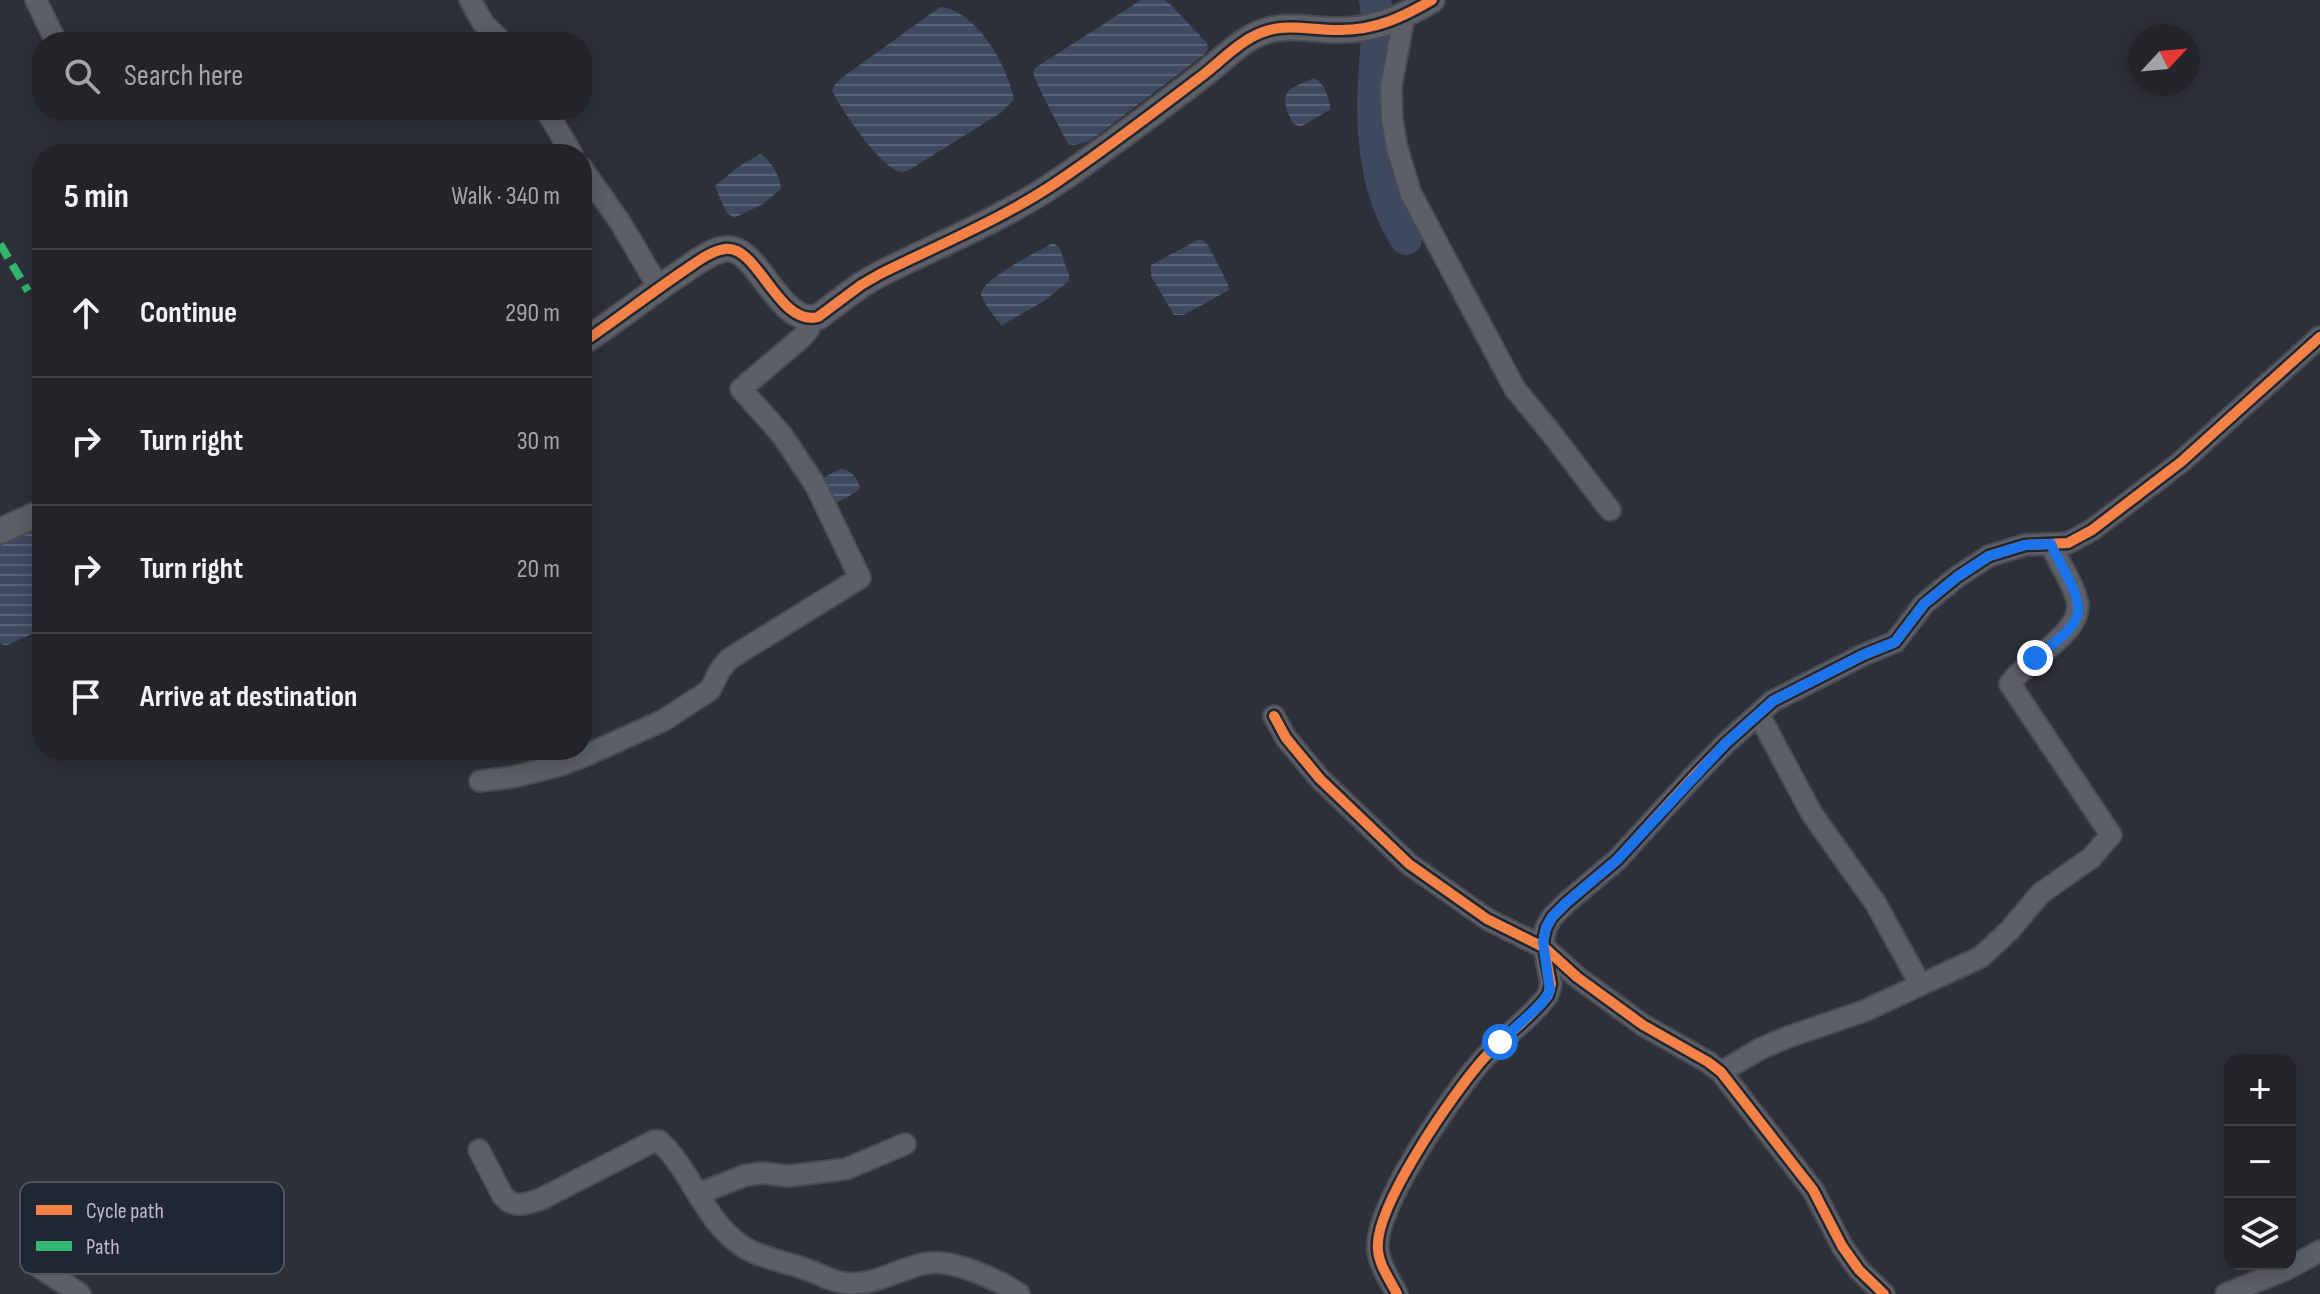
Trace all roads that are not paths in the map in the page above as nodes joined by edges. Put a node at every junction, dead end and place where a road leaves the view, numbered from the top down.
1 (36, 0) edge
2 (470, 0) edge
3 (1432, 0) edge
4 (1399, 18) junction
5 (51, 32) edge
6 (492, 32) edge
7 (552, 120) edge
8 (566, 144) edge
9 (592, 182) edge
10 (659, 288) junction
11 (811, 319) junction
12 (592, 336) edge
13 (2320, 337) edge
14 (1610, 510) dead end
15 (32, 517) edge
16 (0, 531) edge
17 (2051, 544) junction
18 (1759, 715) junction
19 (1274, 716) dead end
20 (592, 753) edge
21 (574, 760) edge
22 (480, 781) dead end
23 (1545, 948) junction
24 (1920, 984) junction
25 (1721, 1072) junction
26 (905, 1144) dead end
27 (479, 1150) dead end
28 (698, 1194) junction
29 (2320, 1251) edge
30 (50, 1274) edge
31 (80, 1294) edge
32 (1019, 1294) edge
33 (1397, 1294) edge
34 (1884, 1294) edge
35 (2226, 1294) edge

1 - 5 street
2 - 6 street
3 - 4 street
4 - 11 street
4 - 14 street
7 - 8 street
9 - 10 street
10 - 11 street
10 - 12 street
11 - 20 street
13 - 17 street
15 - 16 street
17 - 18 street
17 - 24 street
18 - 23 street
18 - 24 street
19 - 23 street
21 - 22 street
23 - 25 street
23 - 33 street
24 - 25 street
25 - 34 street
26 - 28 street
27 - 28 street
28 - 32 street
29 - 35 street
30 - 31 street

